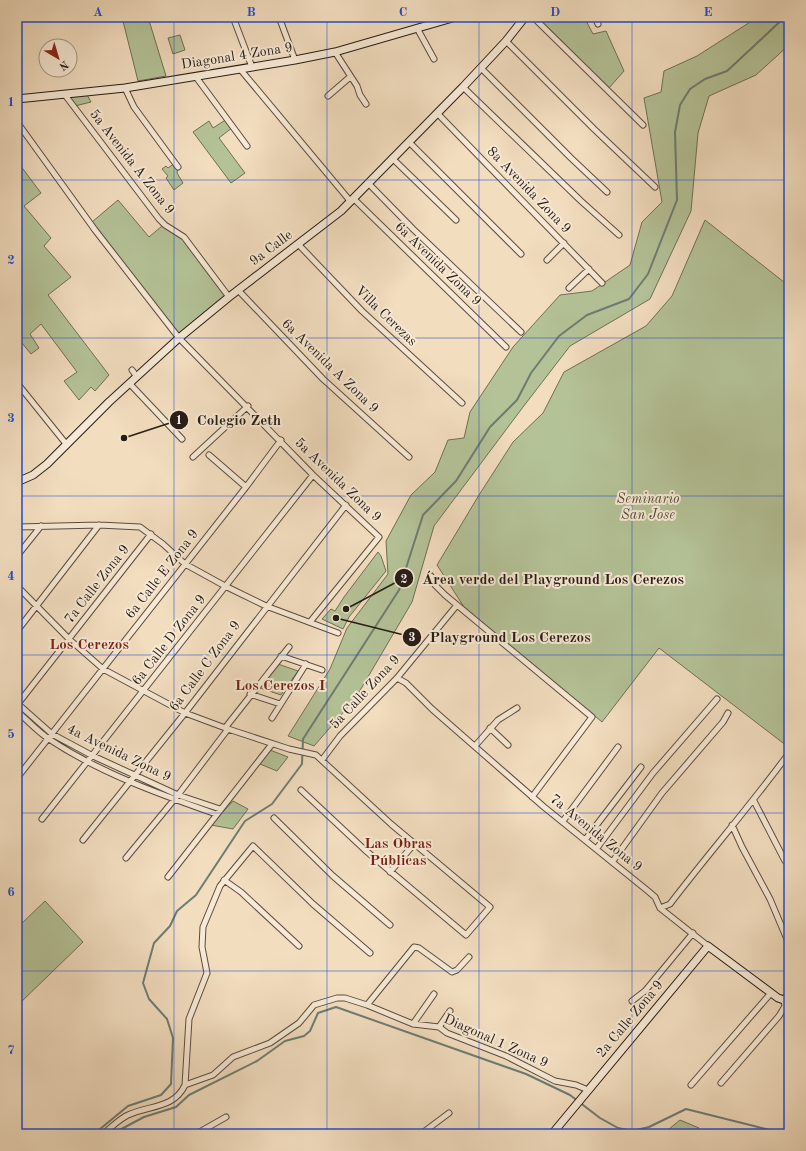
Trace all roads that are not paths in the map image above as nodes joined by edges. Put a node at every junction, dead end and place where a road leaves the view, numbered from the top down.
1 (233, 17) edge
2 (279, 17) edge
3 (456, 17) edge
4 (525, 17) edge
5 (532, 17) edge
6 (595, 17) edge
7 (598, 24) dead end
8 (417, 28) junction
9 (506, 41) junction
10 (335, 52) junction
11 (434, 59) dead end
12 (295, 60) junction
13 (252, 67) junction
14 (481, 68) junction
15 (240, 69) junction
16 (196, 77) junction
17 (350, 77) junction
18 (463, 87) junction
19 (125, 88) junction
20 (65, 95) junction
21 (328, 96) dead end
22 (17, 99) edge
23 (366, 104) dead end
24 (437, 113) junction
25 (17, 122) edge
26 (643, 125) dead end
27 (409, 142) junction
28 (247, 146) dead end
29 (392, 158) junction
30 (178, 167) dead end
31 (368, 183) junction
32 (655, 187) dead end
33 (607, 192) dead end
34 (352, 200) junction
35 (456, 220) dead end
36 (619, 235) dead end
37 (298, 244) junction
38 (564, 244) junction
39 (521, 254) dead end
40 (546, 260) dead end
41 (589, 269) junction
42 (602, 283) dead end
43 (569, 288) dead end
44 (238, 290) junction
45 (229, 297) junction
46 (521, 332) dead end
47 (179, 338) junction
48 (506, 347) dead end
49 (132, 370) dead end
50 (137, 377) junction
51 (17, 383) edge
52 (130, 384) junction
53 (462, 403) dead end
54 (248, 406) junction
55 (182, 439) dead end
56 (281, 440) junction
57 (67, 445) junction
58 (209, 455) dead end
59 (193, 457) dead end
60 (408, 457) dead end
61 (313, 475) junction
62 (17, 482) edge
63 (246, 488) junction
64 (346, 506) junction
65 (98, 525) junction
66 (41, 526) junction
67 (17, 527) edge
68 (151, 534) junction
69 (17, 556) edge
70 (185, 564) junction
71 (431, 576) dead end
72 (17, 586) edge
73 (225, 586) junction
74 (457, 605) junction
75 (36, 606) junction
76 (266, 606) junction
77 (310, 622) junction
78 (17, 631) edge
79 (338, 632) dead end
80 (69, 639) junction
81 (289, 647) dead end
82 (282, 656) junction
83 (306, 664) junction
84 (103, 669) junction
85 (322, 670) dead end
86 (397, 678) junction
87 (144, 692) junction
88 (250, 694) junction
89 (717, 699) dead end
90 (17, 704) edge
91 (280, 704) junction
92 (517, 708) dead end
93 (17, 711) edge
94 (185, 713) junction
95 (728, 713) dead end
96 (272, 718) dead end
97 (490, 728) junction
98 (226, 729) junction
99 (52, 734) junction
100 (48, 739) junction
101 (272, 744) junction
102 (508, 745) dead end
103 (475, 746) junction
104 (618, 747) dead end
105 (789, 753) edge
106 (93, 756) junction
107 (322, 760) junction
108 (88, 762) junction
109 (641, 767) dead end
110 (134, 776) junction
111 (17, 778) edge
112 (130, 781) junction
113 (301, 790) dead end
114 (176, 797) junction
115 (532, 797) junction
116 (754, 801) junction
117 (218, 812) junction
118 (274, 818) dead end
119 (42, 819) dead end
120 (563, 821) junction
121 (732, 825) junction
122 (83, 840) dead end
123 (585, 840) junction
124 (414, 843) junction
125 (597, 848) junction
126 (126, 858) dead end
127 (613, 861) junction
128 (785, 861) dead end
129 (390, 872) junction
130 (168, 877) dead end
131 (224, 880) junction
132 (660, 908) junction
133 (390, 925) dead end
134 (693, 933) junction
135 (789, 944) edge
136 (298, 946) dead end
137 (708, 946) junction
138 (370, 953) dead end
139 (469, 957) dead end
140 (771, 993) junction
141 (434, 994) dead end
142 (786, 997) edge
143 (632, 1001) dead end
144 (367, 1005) junction
145 (450, 1011) dead end
146 (413, 1024) junction
147 (439, 1027) junction
148 (721, 1083) dead end
149 (186, 1085) junction
150 (691, 1086) dead end
151 (587, 1091) junction
152 (449, 1113) dead end
153 (226, 1117) dead end
154 (103, 1134) edge
155 (196, 1134) edge
156 (421, 1134) edge
157 (552, 1134) edge

1 - 13 street
2 - 12 street
3 - 8 street, Diagonal 4 Zona 9
4 - 9 street, 9a Calle
5 - 26 street
6 - 7 street
8 - 10 street, Diagonal 4 Zona 9
8 - 11 street
9 - 14 street, 9a Calle
9 - 32 street
10 - 12 street, Diagonal 4 Zona 9
10 - 17 street
12 - 13 street, Diagonal 4 Zona 9
13 - 15 street, Diagonal 4 Zona 9
14 - 18 street, 9a Calle
14 - 33 street
15 - 16 street, Diagonal 4 Zona 9
15 - 34 street, 6a Avenida Zona 9
16 - 19 street, Diagonal 4 Zona 9
16 - 28 street
17 - 21 street
17 - 23 street
18 - 24 street, 9a Calle
18 - 36 street
19 - 20 street, Diagonal 4 Zona 9
19 - 30 street
20 - 22 street, Diagonal 4 Zona 9
20 - 45 street, 5a Avenida A Zona 9
24 - 27 street, 9a Calle
24 - 38 street, 8a Avenida Zona 9
25 - 47 street, 5a Avenida Zona 9
27 - 29 street, 9a Calle
27 - 39 street
29 - 31 street, 9a Calle
29 - 35 street
31 - 34 street, 9a Calle
31 - 46 street
34 - 37 street, 9a Calle
34 - 48 street, 6a Avenida Zona 9
37 - 44 street, 9a Calle
37 - 53 street, Villa Cerezas
38 - 40 street
38 - 41 street, 8a Avenida Zona 9
41 - 42 street, 8a Avenida Zona 9
41 - 43 street
44 - 45 street, 9a Calle
44 - 60 street, 6a Avenida A Zona 9
45 - 47 street, 9a Calle
47 - 50 street, 9a Calle
47 - 54 street, 5a Avenida Zona 9
49 - 50 street
50 - 52 street, 9a Calle
51 - 57 street
52 - 55 street
52 - 57 street, 9a Calle
54 - 56 street, 5a Avenida Zona 9
54 - 59 street
56 - 61 street, 5a Avenida Zona 9
56 - 63 street, 6a Calle E Zona 9
57 - 62 street, 9a Calle
58 - 63 street
61 - 64 street, 5a Avenida Zona 9
61 - 73 street, 6a Calle D Zona 9
63 - 70 street, 6a Calle E Zona 9
64 - 76 street, 6a Calle C Zona 9
64 - 77 street, 5a Avenida Zona 9
65 - 66 street
65 - 68 street
65 - 75 street
66 - 67 street
66 - 69 street
68 - 70 street
68 - 80 street, 7a Calle Zona 9
70 - 73 street
70 - 84 street, 6a Calle E Zona 9
71 - 74 street
72 - 75 street
73 - 76 street
73 - 87 street, 6a Calle D Zona 9
74 - 86 street, 5a Calle Zona 9
74 - 115 street
75 - 78 street
75 - 80 street
76 - 77 street
76 - 94 street, 6a Calle C Zona 9
77 - 79 street
80 - 84 street
80 - 90 street, 7a Calle Zona 9
81 - 82 street
82 - 83 street
82 - 88 street
83 - 85 street
83 - 91 street
84 - 87 street
84 - 99 street, 6a Calle E Zona 9
86 - 103 street, 7a Avenida Zona 9
86 - 107 street, 5a Calle Zona 9
87 - 94 street
87 - 106 street, 6a Calle D Zona 9
88 - 91 street
88 - 98 street
89 - 125 street
90 - 99 street, 4a Avenida Zona 9
91 - 96 street
92 - 97 street
93 - 100 street, 4a Avenida Zona 9
94 - 98 street
94 - 110 street, 6a Calle C Zona 9
95 - 127 street
97 - 102 street
97 - 103 street
98 - 101 street
98 - 114 street
99 - 100 street, 6a Calle E Zona 9
99 - 106 street, 4a Avenida Zona 9
100 - 108 street, 4a Avenida Zona 9
100 - 111 street, 6a Calle E Zona 9
101 - 107 street
101 - 117 street
103 - 115 street, 7a Avenida Zona 9
104 - 120 street
105 - 116 street
106 - 108 street, 6a Calle D Zona 9
106 - 110 street, 4a Avenida Zona 9
107 - 124 street
108 - 112 street, 4a Avenida Zona 9
108 - 119 street, 6a Calle D Zona 9
109 - 123 street
110 - 112 street, 6a Calle C Zona 9
110 - 114 street, 4a Avenida Zona 9
112 - 114 street, 4a Avenida Zona 9
112 - 122 street, 6a Calle C Zona 9
113 - 129 street
114 - 117 street, 4a Avenida Zona 9
114 - 126 street
115 - 120 street, 7a Avenida Zona 9
116 - 121 street
116 - 128 street
117 - 130 street
118 - 133 street
120 - 123 street, 7a Avenida Zona 9
121 - 132 street
121 - 135 street
123 - 125 street, 7a Avenida Zona 9
124 - 129 street
124 - 129 street
125 - 127 street, 7a Avenida Zona 9
127 - 132 street, 7a Avenida Zona 9
131 - 136 street
131 - 138 street
131 - 149 street
132 - 134 street, 7a Avenida Zona 9
134 - 137 street, 7a Avenida Zona 9
134 - 143 street
137 - 140 street, 7a Avenida Zona 9
137 - 151 street, 2a Calle Zona 9
139 - 144 street
140 - 142 street, 7a Avenida Zona 9
140 - 150 street
141 - 146 street
142 - 148 street
144 - 146 street, Diagonal 1 Zona 9
144 - 149 street, Diagonal 1 Zona 9
145 - 147 street
146 - 147 street, Diagonal 1 Zona 9
147 - 151 street, Diagonal 1 Zona 9
149 - 154 street
151 - 157 street, 2a Calle Zona 9
152 - 156 street
153 - 155 street

